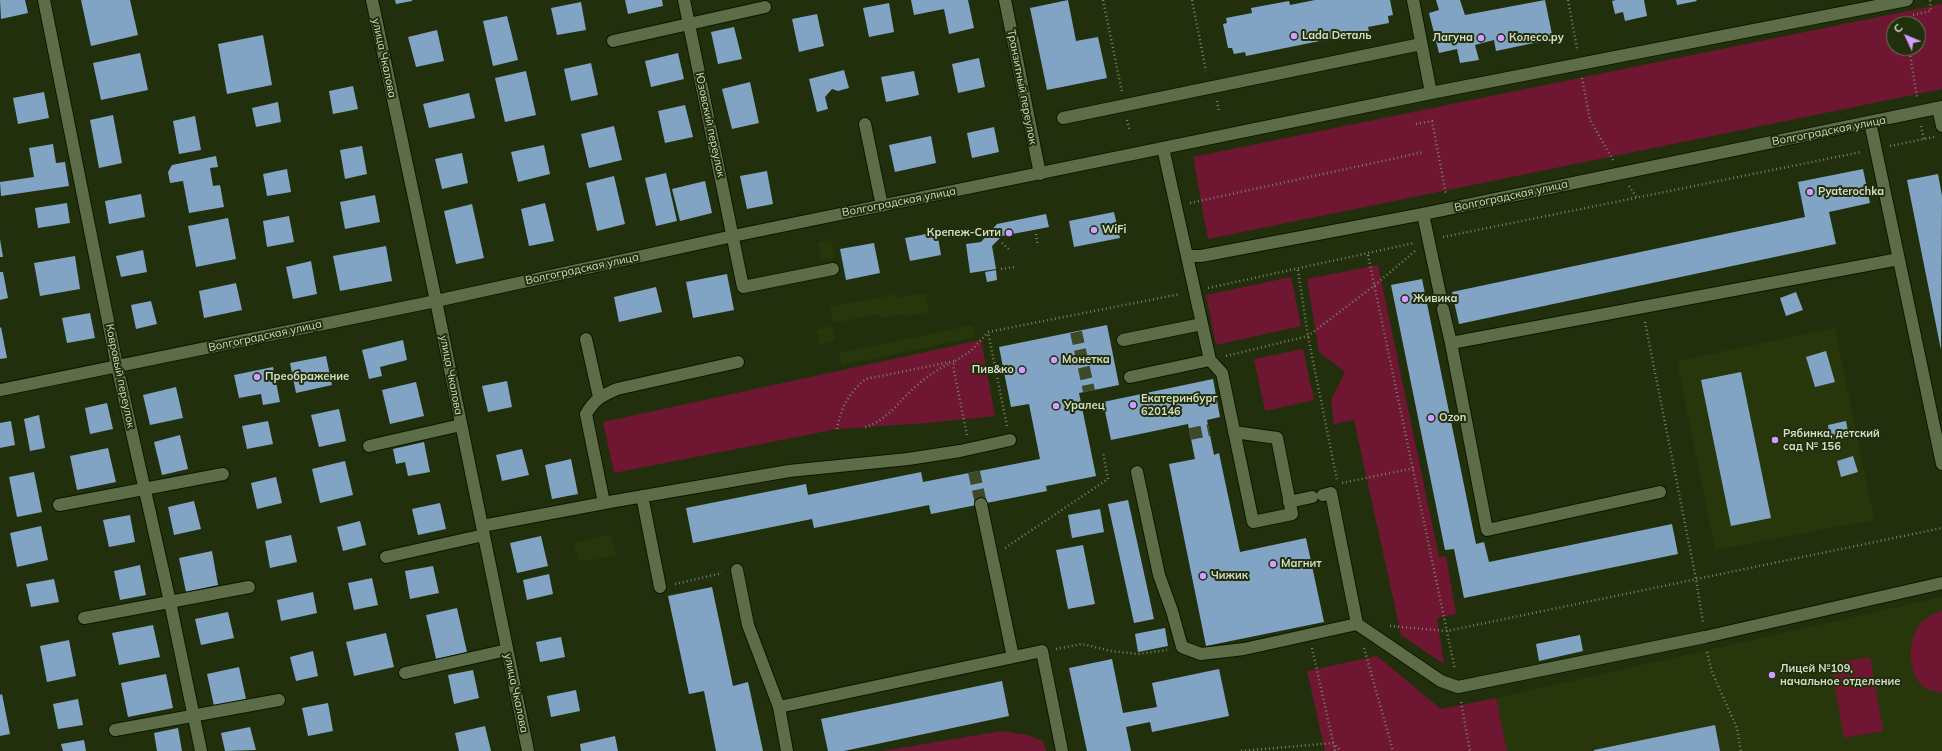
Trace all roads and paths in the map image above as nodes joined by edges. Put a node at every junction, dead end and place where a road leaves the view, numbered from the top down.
1 (44, 0) edge
2 (372, 0) edge
3 (684, 0) edge
4 (1005, 0) edge
5 (1103, 0) edge
6 (1192, 0) edge
7 (1413, 0) edge
8 (1568, 0) edge
9 (1907, 0) edge
10 (1930, 0) edge
11 (765, 7) dead end
12 (1908, 16) edge
13 (689, 24) junction
14 (612, 42) dead end
15 (1422, 44) junction
16 (1910, 56) edge
17 (1580, 64) junction
18 (1206, 71) dead end
19 (1431, 93) junction
20 (1125, 105) junction
21 (1940, 108) edge
22 (1919, 113) junction
23 (1063, 118) dead end
24 (1590, 120) dead end
25 (1870, 122) junction
26 (866, 124) dead end
27 (1416, 124) dead end
28 (1942, 126) edge
29 (1130, 131) dead end
30 (1936, 137) dead end
31 (1924, 139) junction
32 (1163, 148) junction
33 (1876, 149) junction
34 (1424, 152) dead end
35 (1040, 174) junction
36 (1446, 196) dead end
37 (882, 206) junction
38 (1192, 210) dead end
39 (1423, 214) junction
40 (1036, 234) dead end
41 (733, 236) junction
42 (1429, 240) junction
43 (1002, 243) dead end
44 (1038, 246) dead end
45 (1011, 251) dead end
46 (1368, 255) junction
47 (1188, 256) junction
48 (1899, 259) junction
49 (1014, 267) dead end
50 (833, 269) dead end
51 (1001, 269) dead end
52 (1298, 270) junction
53 (1375, 285) junction
54 (1196, 291) junction
55 (436, 301) junction
56 (1642, 308) junction
57 (1202, 324) junction
58 (988, 332) junction
59 (1308, 336) junction
60 (586, 339) dead end
61 (1123, 340) dead end
62 (1451, 343) junction
63 (1210, 360) junction
64 (955, 361) junction
65 (738, 362) dead end
66 (117, 366) junction
67 (1130, 377) dead end
68 (0, 390) edge
69 (599, 397) junction
70 (461, 425) junction
71 (865, 427) dead end
72 (838, 429) dead end
73 (1234, 432) junction
74 (1010, 440) joint
75 (369, 446) dead end
76 (970, 449) junction
77 (1103, 452) dead end
78 (1942, 464) edge
79 (1414, 468) junction
80 (1137, 472) dead end
81 (223, 474) dead end
82 (145, 489) junction
83 (1660, 492) dead end
84 (642, 496) junction
85 (1290, 502) junction
86 (604, 503) junction
87 (981, 504) tunnel mouth
88 (59, 505) dead end
89 (1942, 528) edge
90 (483, 531) junction
91 (992, 556) junction
92 (386, 557) dead end
93 (737, 570) joint
94 (1696, 579) junction
95 (1942, 583) edge
96 (249, 587) dead end
97 (660, 587) joint
98 (170, 602) junction
99 (84, 618) dead end
100 (1357, 624) junction
101 (1387, 626) dead end
102 (1447, 631) junction
103 (1309, 635) junction
104 (1705, 637) junction
105 (1182, 648) junction
106 (507, 650) junction
107 (1042, 651) junction
108 (1013, 657) junction
109 (405, 673) dead end
110 (1458, 687) junction
111 (279, 700) dead end
112 (779, 707) junction
113 (193, 716) junction
114 (115, 730) dead end
115 (1333, 743) junction
116 (201, 751) edge
117 (528, 751) edge
118 (787, 751) edge
119 (1062, 751) edge
120 (1241, 751) edge
121 (1335, 751) edge
122 (1341, 751) edge
123 (1393, 751) edge
124 (1470, 751) edge
125 (1741, 751) edge

1 - 66 street, Ковровый переулок
2 - 55 street, улица Чкалова
3 - 13 street, Юзовский переулок
4 - 35 street, Транзитный переулок
5 - 20 path
6 - 18 path
7 - 15 street
8 - 17 path
9 - 17 street, Волгоградская улица
10 - 12 path
11 - 13 street
13 - 14 street
13 - 41 street, Юзовский переулок
15 - 19 street
15 - 20 street
16 - 22 path
17 - 19 street, Волгоградская улица
17 - 24 path
19 - 32 street, Волгоградская улица
20 - 23 street
20 - 29 path
21 - 22 street, Волгоградская улица
21 - 28 street
22 - 25 street, Волгоградская улица
22 - 31 path
25 - 33 street
25 - 39 street, Волгоградская улица
26 - 37 street
27 - 36 path
30 - 31 path
31 - 33 path
32 - 35 street, Волгоградская улица
32 - 47 street
33 - 42 path
33 - 48 street
34 - 38 path
35 - 37 street, Волгоградская улица
37 - 41 street, Волгоградская улица
39 - 42 street
39 - 47 street, Волгоградская улица
40 - 44 path
41 - 50 street, Юзовский переулок
41 - 55 street, Волгоградская улица
42 - 46 path
42 - 53 path
42 - 62 street
43 - 45 path
46 - 52 path
46 - 53 path
47 - 54 street
48 - 56 street
48 - 78 street
49 - 51 path
52 - 54 path
52 - 59 path
53 - 59 path
53 - 79 path
54 - 57 street
54 - 58 path
55 - 66 street, Волгоградская улица
55 - 70 street, улица Чкалова
56 - 62 street
56 - 94 path
57 - 61 street
57 - 63 street
58 - 64 path
58 - 74 path
59 - 63 path
59 - 79 path
60 - 69 street
62 - 83 street
63 - 67 street
63 - 73 street
64 - 71 path
64 - 72 path
64 - 76 path
65 - 69 street
66 - 68 street, Волгоградская улица
66 - 82 street, Ковровый переулок
69 - 86 street
70 - 75 street
70 - 90 street, улица Чкалова
73 - 85 street
73 - 85 street
74 - 76 street
76 - 84 street
77 - 91 path
79 - 102 path
80 - 105 street
81 - 82 street
82 - 88 street
82 - 98 street, Ковровый переулок
84 - 86 street
84 - 97 street
85 - 100 street
86 - 90 street
87 - 91 street
89 - 94 path
90 - 92 street
90 - 106 street, улица Чкалова
91 - 108 street
93 - 97 path
93 - 112 street
94 - 102 path
94 - 104 path
95 - 104 street
96 - 98 street
98 - 99 street
98 - 113 street, Ковровый переулок
100 - 103 street
100 - 110 street
100 - 123 path
101 - 102 path
102 - 110 path
103 - 105 street
103 - 115 path
104 - 110 street
104 - 125 path
105 - 107 path
106 - 109 street
106 - 117 street, улица Чкалова
107 - 108 street
107 - 119 street
108 - 112 street
110 - 124 path
111 - 113 street
112 - 118 street
113 - 114 street
113 - 116 street, Ковровый переулок
115 - 120 path
115 - 121 path
115 - 122 path

